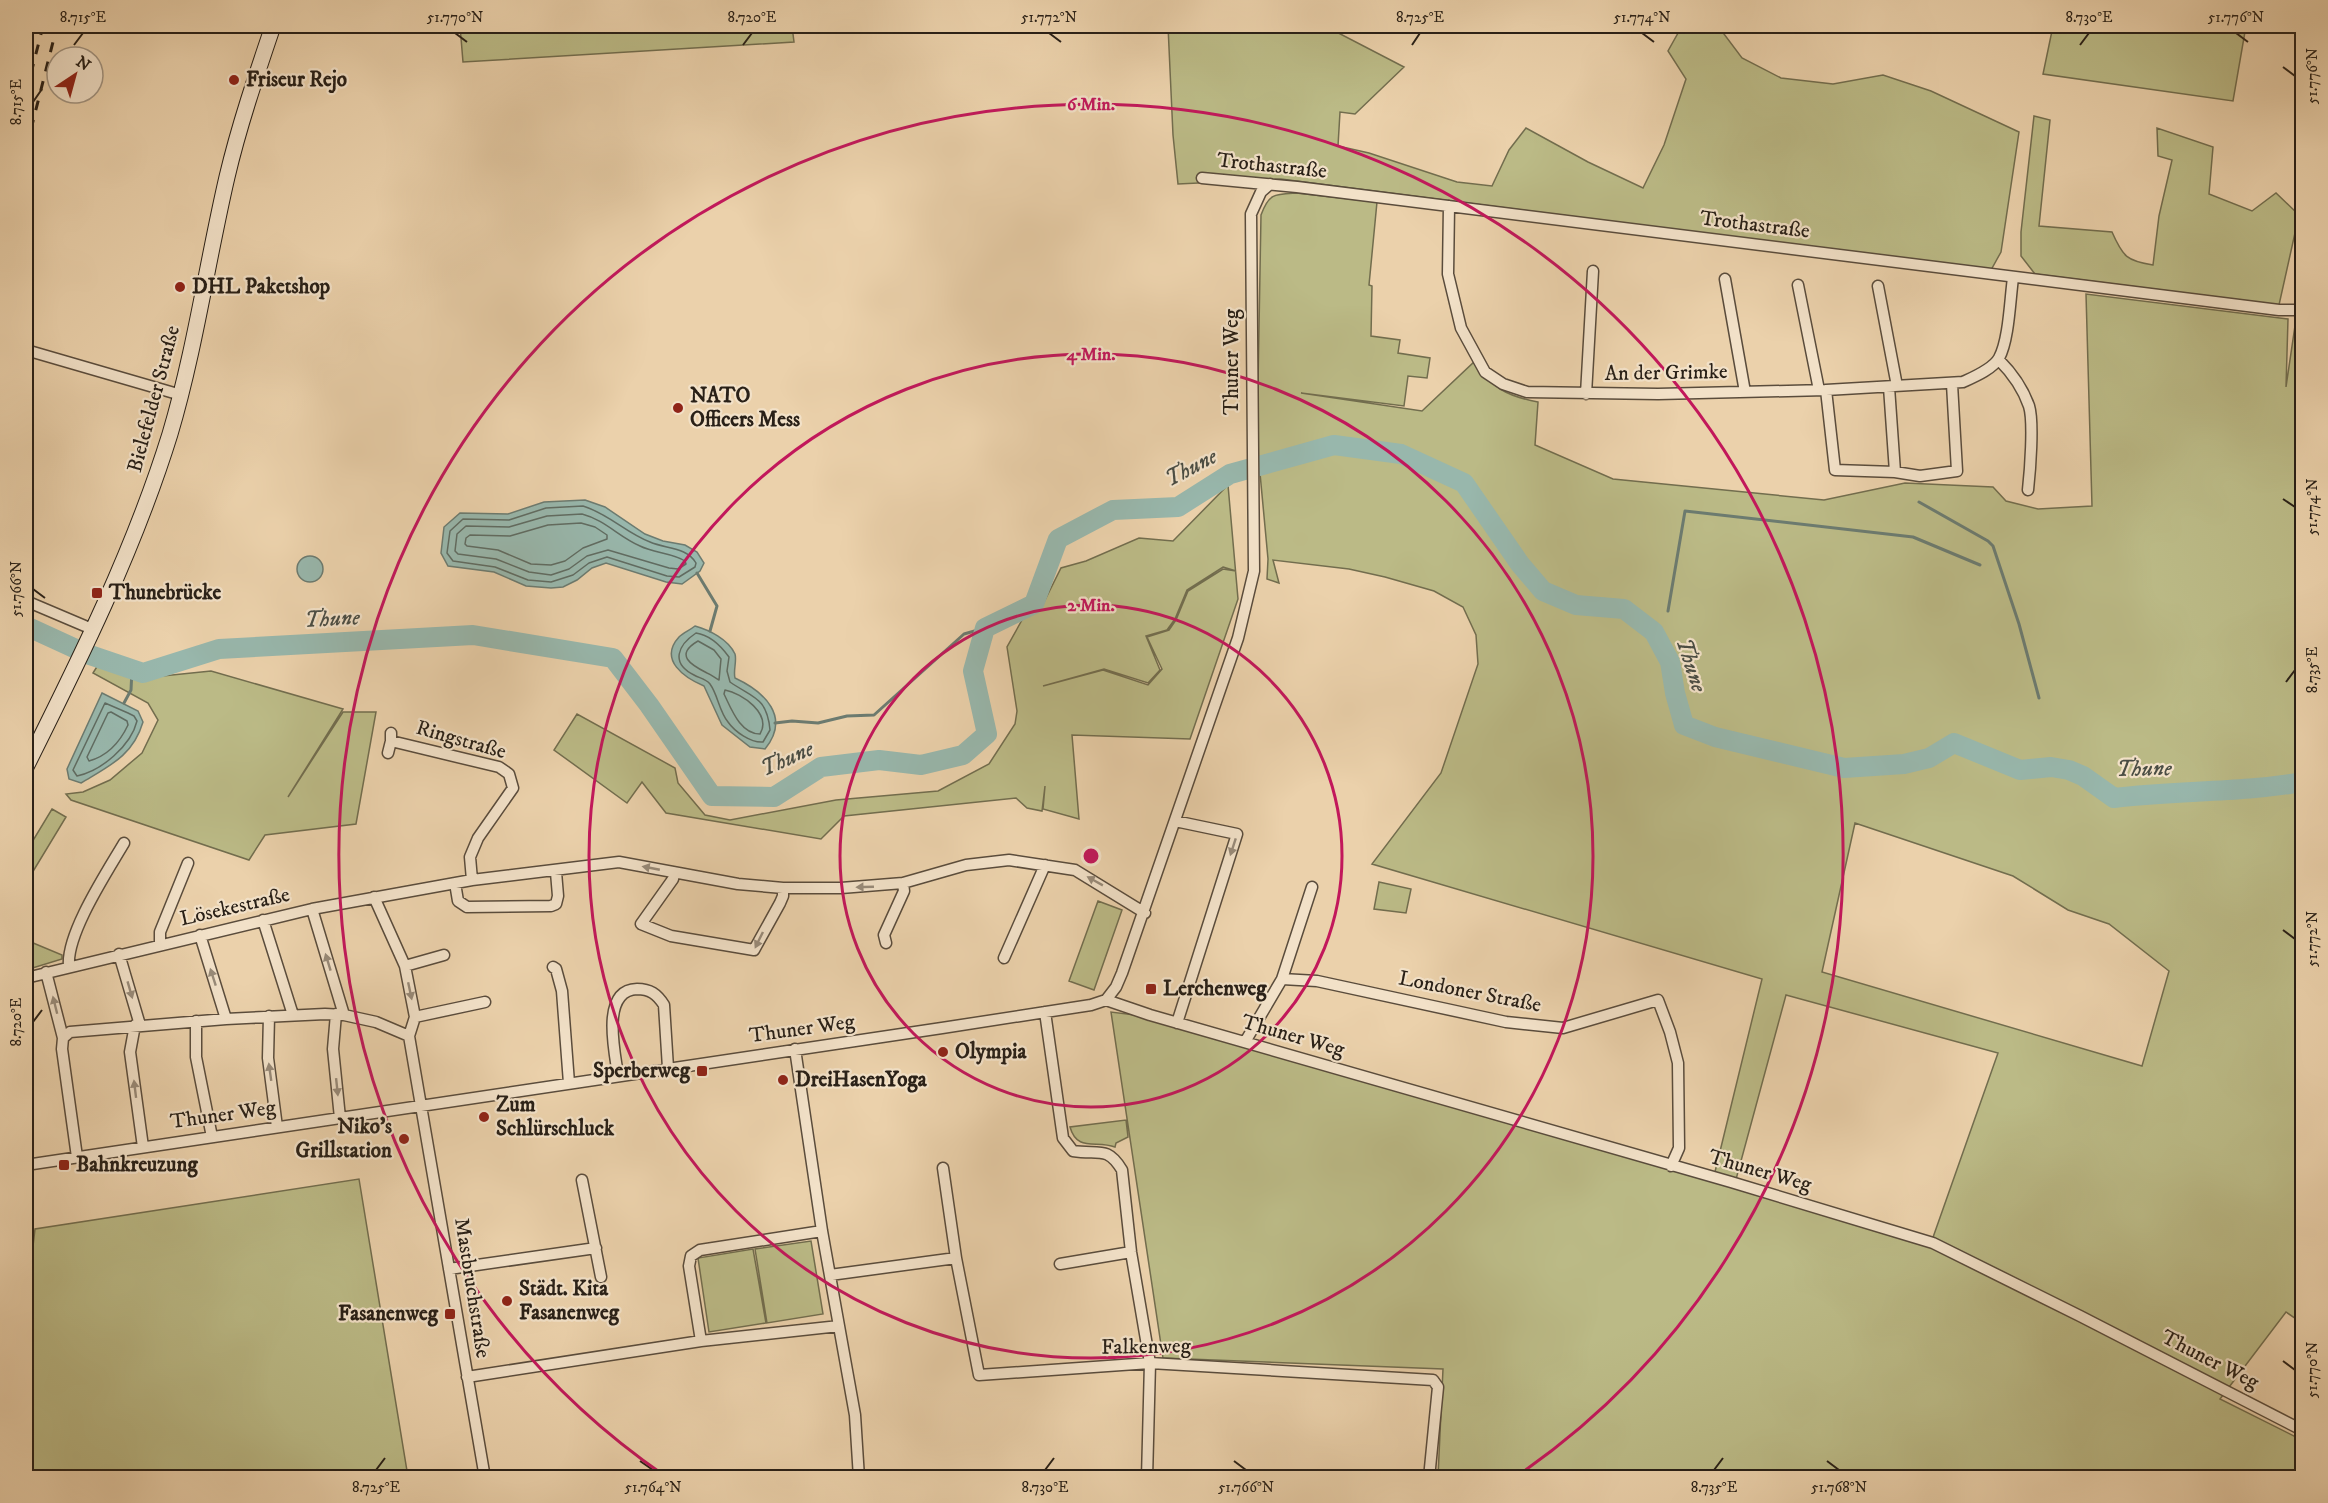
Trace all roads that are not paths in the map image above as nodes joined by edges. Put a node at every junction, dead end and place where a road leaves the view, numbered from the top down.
1 (273, 26) edge
2 (1202, 178) dead end
3 (1270, 184) junction
4 (1449, 206) junction
5 (1593, 271) dead end
6 (2013, 278) junction
7 (1725, 279) dead end
8 (1798, 285) dead end
9 (1878, 286) dead end
10 (2302, 310) edge
11 (26, 350) edge
12 (1999, 360) junction
13 (1952, 384) junction
14 (1893, 386) junction
15 (1823, 390) junction
16 (1745, 392) junction
17 (1587, 394) junction
18 (180, 395) junction
19 (1895, 472) junction
20 (2028, 490) dead end
21 (26, 601) edge
22 (90, 635) junction
23 (388, 753) dead end
24 (26, 767) edge
25 (1175, 821) junction
26 (124, 843) dead end
27 (188, 863) dead end
28 (1045, 865) junction
29 (556, 872) junction
30 (674, 873) junction
31 (472, 880) junction
32 (455, 883) junction
33 (903, 883) junction
34 (1312, 886) dead end
35 (783, 888) junction
36 (374, 897) junction
37 (312, 909) junction
38 (1145, 913) junction
39 (263, 920) junction
40 (200, 935) junction
41 (886, 943) dead end
42 (160, 945) junction
43 (120, 954) junction
44 (444, 956) dead end
45 (1004, 958) dead end
46 (69, 966) junction
47 (405, 966) junction
48 (553, 967) dead end
49 (46, 972) junction
50 (26, 978) edge
51 (1282, 979) junction
52 (1106, 1000) junction
53 (484, 1002) dead end
54 (1045, 1012) junction
55 (340, 1014) junction
56 (293, 1015) junction
57 (269, 1016) junction
58 (416, 1017) junction
59 (226, 1019) junction
60 (196, 1022) junction
61 (1178, 1023) junction
62 (138, 1025) junction
63 (409, 1036) junction
64 (63, 1038) junction
65 (1245, 1042) junction
66 (795, 1049) junction
67 (668, 1068) junction
68 (618, 1075) junction
69 (569, 1083) junction
70 (421, 1106) junction
71 (340, 1118) junction
72 (277, 1127) junction
73 (212, 1137) junction
74 (143, 1147) junction
75 (77, 1157) junction
76 (26, 1164) edge
77 (1671, 1166) junction
78 (943, 1168) dead end
79 (582, 1180) dead end
80 (822, 1231) junction
81 (596, 1248) junction
82 (1131, 1252) junction
83 (956, 1258) junction
84 (1060, 1264) dead end
85 (448, 1269) junction
86 (830, 1275) junction
87 (602, 1277) dead end
88 (839, 1326) junction
89 (701, 1341) junction
90 (1150, 1363) junction
91 (466, 1377) junction
92 (2302, 1431) edge
93 (484, 1478) edge
94 (859, 1478) edge
95 (1147, 1478) edge
96 (1428, 1478) edge

1 - 18 main road, Bielefelder Straße
2 - 3 street, Trothastraße
3 - 4 street, Trothastraße
3 - 25 street, Thuner Weg
4 - 6 street, Trothastraße
4 - 17 street, An der Grimke
5 - 17 street, An der Grimke
6 - 10 street, Trothastraße
6 - 12 street
7 - 16 street, An der Grimke
8 - 15 street
9 - 14 street
11 - 18 street
12 - 13 street, An der Grimke
12 - 20 street
13 - 14 street, An der Grimke
13 - 19 street
14 - 15 street, An der Grimke
14 - 19 street
15 - 16 street, An der Grimke
15 - 19 street
16 - 17 street, An der Grimke
18 - 22 main road, Bielefelder Straße
21 - 22 street
22 - 24 main road, Bielefelder Straße
23 - 31 street, Ringstraße
25 - 38 street, Thuner Weg
25 -> 61 street
26 - 46 street
27 - 42 street
28 - 33 street, Lösekestraße
38 -> 28 street, Lösekestraße
28 - 45 street
30 -> 29 street, Lösekestraße
29 - 31 street, Lösekestraße
29 - 32 street
30 - 35 street, Lösekestraße
35 -> 30 street
31 - 32 street, Lösekestraße
32 - 36 street, Lösekestraße
33 -> 35 street, Lösekestraße
33 - 41 street
34 - 51 street
36 - 37 street, Lösekestraße
36 - 47 street
37 - 39 street, Lösekestraße
55 -> 37 street
38 - 52 street, Thuner Weg
39 - 40 street, Lösekestraße
39 - 56 street
40 - 42 street, Lösekestraße
59 -> 40 street
42 - 43 street, Lösekestraße
43 - 46 street, Lösekestraße
43 -> 62 street
44 - 47 street
46 - 49 street, Lösekestraße
47 -> 58 street
48 - 69 street
49 - 50 street, Lösekestraße
64 -> 49 street
51 - 65 street
51 - 77 street, Londoner Straße
52 - 54 street, Thuner Weg
52 - 61 street, Thuner Weg
53 - 58 street
54 - 66 street, Thuner Weg
54 - 82 street
55 - 56 street
55 - 63 street
55 -> 71 street
56 - 57 street
57 - 59 street
72 -> 57 street
58 - 63 street
59 - 60 street
60 - 62 street
60 - 73 street
61 - 65 street, Thuner Weg
62 - 64 street
74 -> 62 street
63 - 70 street
64 - 75 street
65 - 77 street, Thuner Weg
66 - 67 street, Thuner Weg
66 - 80 street
67 - 68 street, Thuner Weg
67 - 68 street
68 - 69 street, Thuner Weg
69 - 70 street, Thuner Weg
70 - 71 street, Thuner Weg
70 - 85 street, Mastbruchstraße
71 - 72 street, Thuner Weg
72 - 73 street, Thuner Weg
73 - 74 street, Thuner Weg
74 - 75 street, Thuner Weg
75 - 76 street, Thuner Weg
77 - 92 street, Thuner Weg
78 - 83 street, Falkenweg
79 - 81 street
80 - 86 street
80 - 89 street
81 - 85 street
81 - 87 street
82 - 84 street
82 - 90 street
83 - 86 street
83 - 90 street, Falkenweg
85 - 91 street, Mastbruchstraße
86 - 88 street
88 - 89 street
88 - 94 street
89 - 91 street
90 - 95 street
90 - 96 street, Falkenweg
91 - 93 street, Mastbruchstraße

